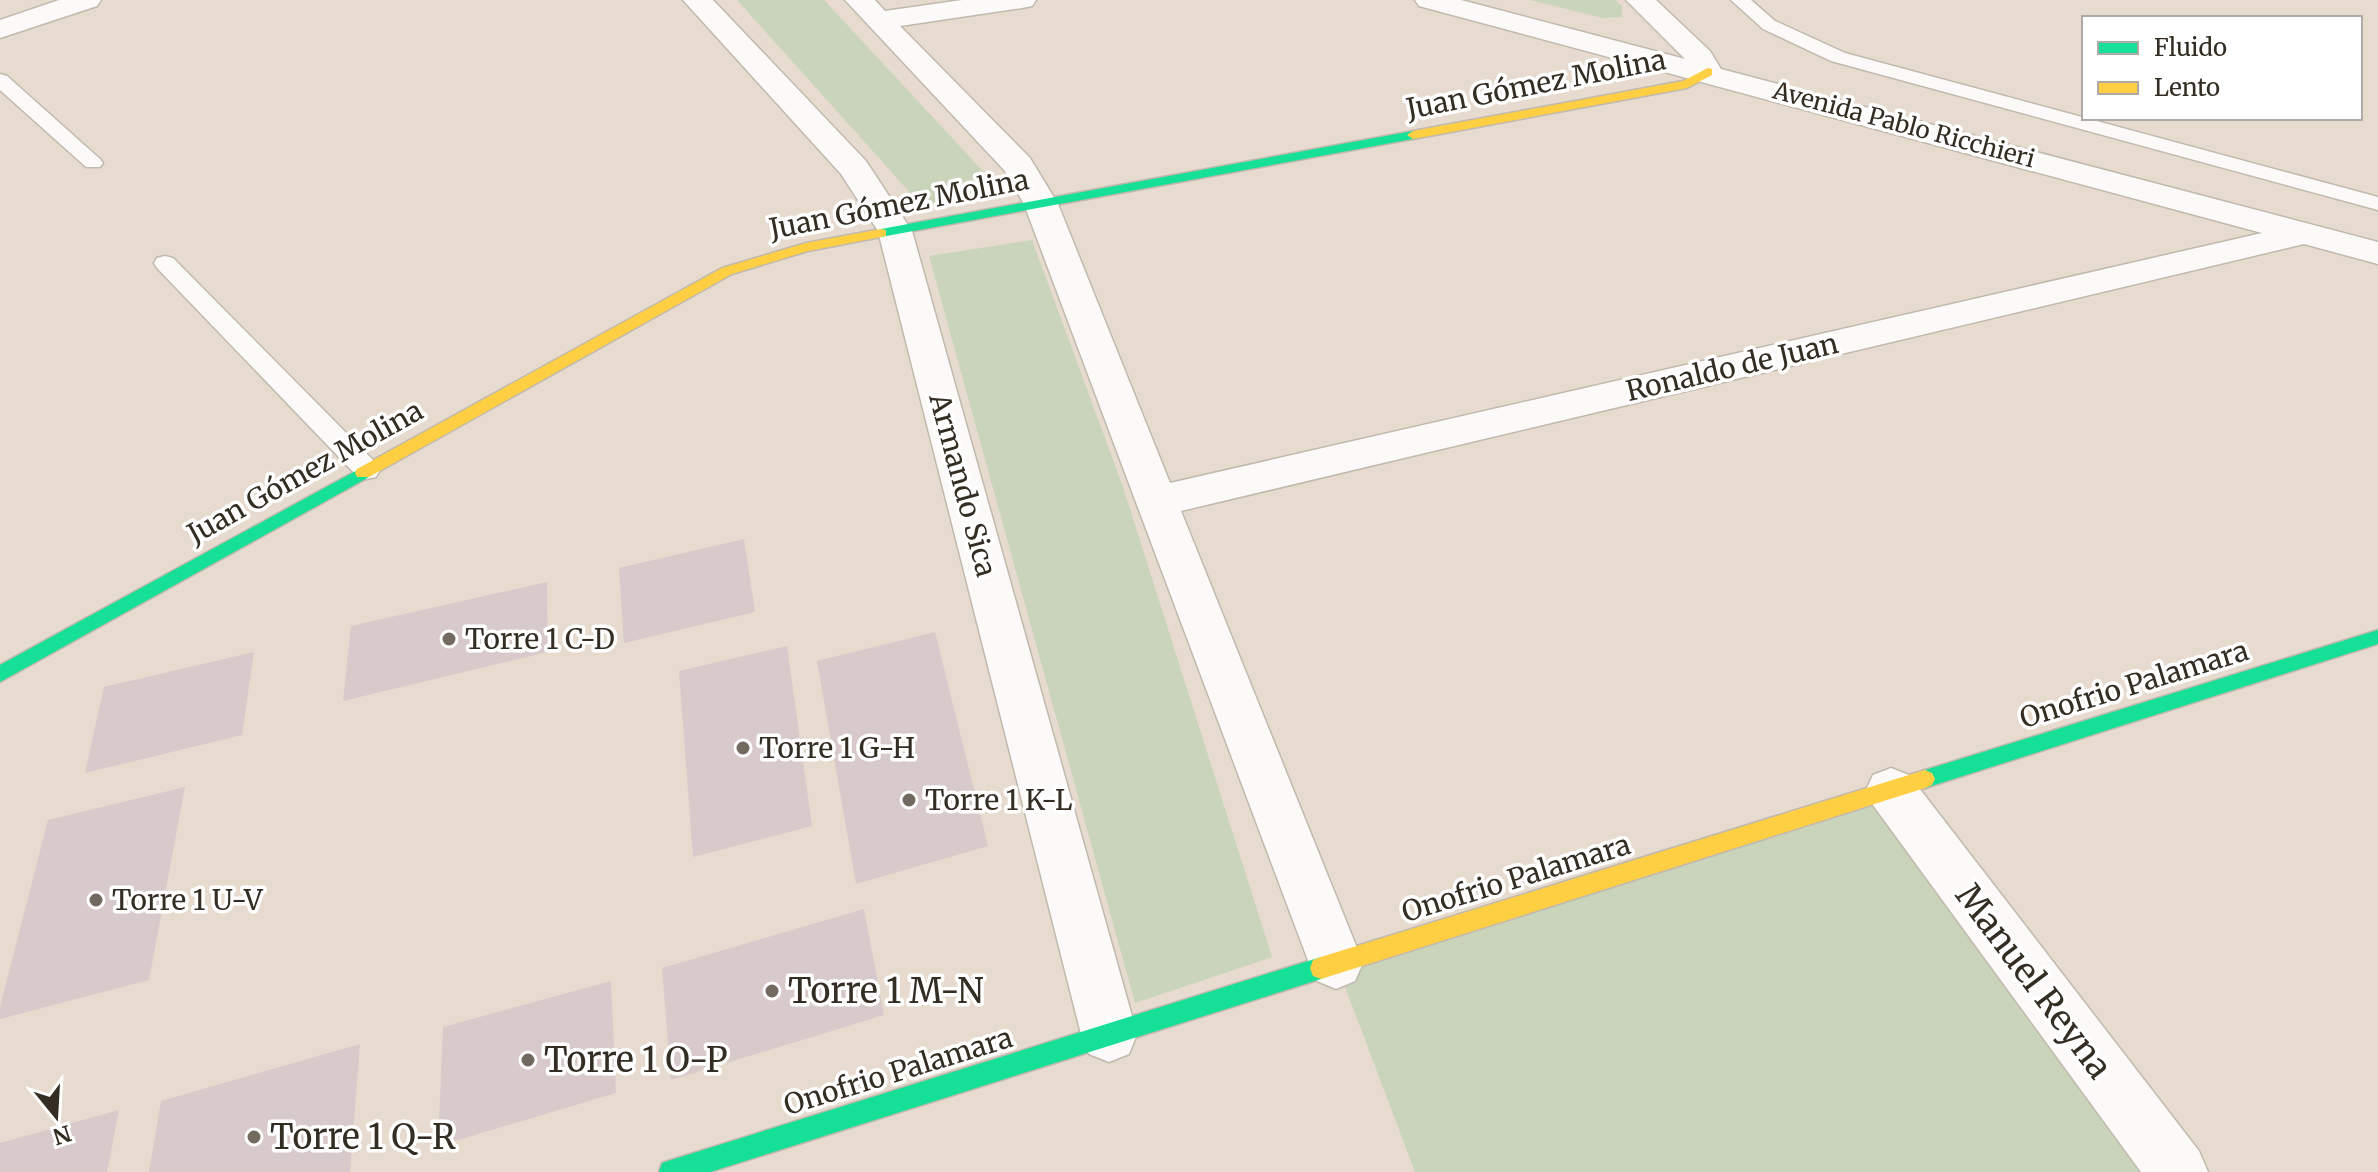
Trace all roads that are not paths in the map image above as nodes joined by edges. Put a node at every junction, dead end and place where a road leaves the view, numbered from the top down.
1 (87, 0) edge
2 (697, 0) edge
3 (1022, 0) edge
4 (1429, 0) edge
5 (1640, 0) edge
6 (1740, 0) edge
7 (870, 10) edge
8 (0, 29) edge
9 (1708, 72) junction
10 (0, 80) edge
11 (93, 163) dead end
12 (1041, 204) junction
13 (2378, 204) edge
14 (895, 231) junction
15 (2306, 233) junction
16 (2378, 253) edge
17 (165, 263) dead end
18 (367, 470) junction
19 (1158, 501) junction
20 (2378, 637) edge
21 (0, 674) edge
22 (1891, 790) junction
23 (1336, 963) junction
24 (1109, 1034) junction
25 (671, 1172) edge
26 (2178, 1172) edge

1 - 8 street
2 - 14 street, Armando Sica
3 - 7 street
4 - 9 street, Avenida Pablo Ricchieri
5 - 9 street
6 - 13 lane
7 - 12 street
9 - 12 street, Juan Gómez Molina
9 - 15 street, Avenida Pablo Ricchieri
10 - 11 lane
12 - 14 street, Juan Gómez Molina
12 - 19 street
14 - 18 street, Juan Gómez Molina
14 - 24 street, Armando Sica
15 - 16 street, Avenida Pablo Ricchieri
15 - 19 street, Ronaldo de Juan
17 - 18 lane
18 - 21 street, Juan Gómez Molina
19 - 23 street
20 - 22 street, Onofrio Palamara
22 - 23 street, Onofrio Palamara
22 - 26 street, Manuel Reyna
23 - 24 street, Onofrio Palamara
24 - 25 street, Onofrio Palamara

